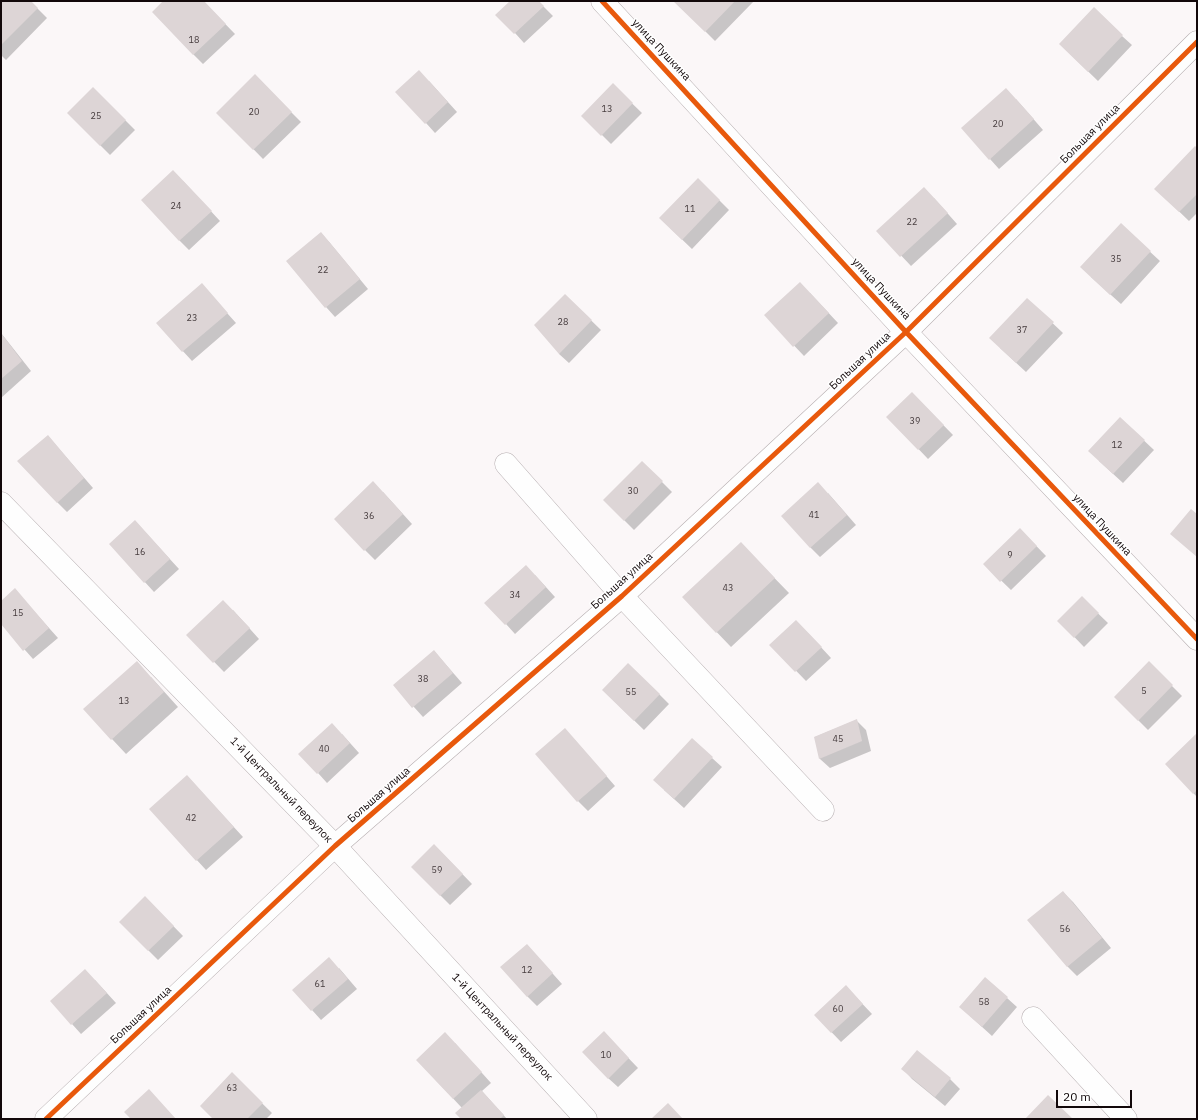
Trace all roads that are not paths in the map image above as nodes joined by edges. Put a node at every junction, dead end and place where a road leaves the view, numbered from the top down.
1 (602, 1) edge
2 (1195, 47) edge
3 (906, 332) junction
4 (506, 464) dead end
5 (1, 503) edge
6 (622, 596) junction
7 (1197, 640) edge
8 (823, 810) dead end
9 (336, 846) junction
10 (1033, 1018) dead end
11 (46, 1119) edge
12 (586, 1119) edge
13 (1126, 1119) edge

1 - 3 street, улица Пушкина
2 - 3 street, Большая улица
3 - 6 street, Большая улица
3 - 7 street, улица Пушкина
4 - 6 street
5 - 9 street, 1-й Центральный переулок
6 - 8 street
6 - 9 street, Большая улица
9 - 11 street, Большая улица
9 - 12 street, 1-й Центральный переулок
10 - 13 street

